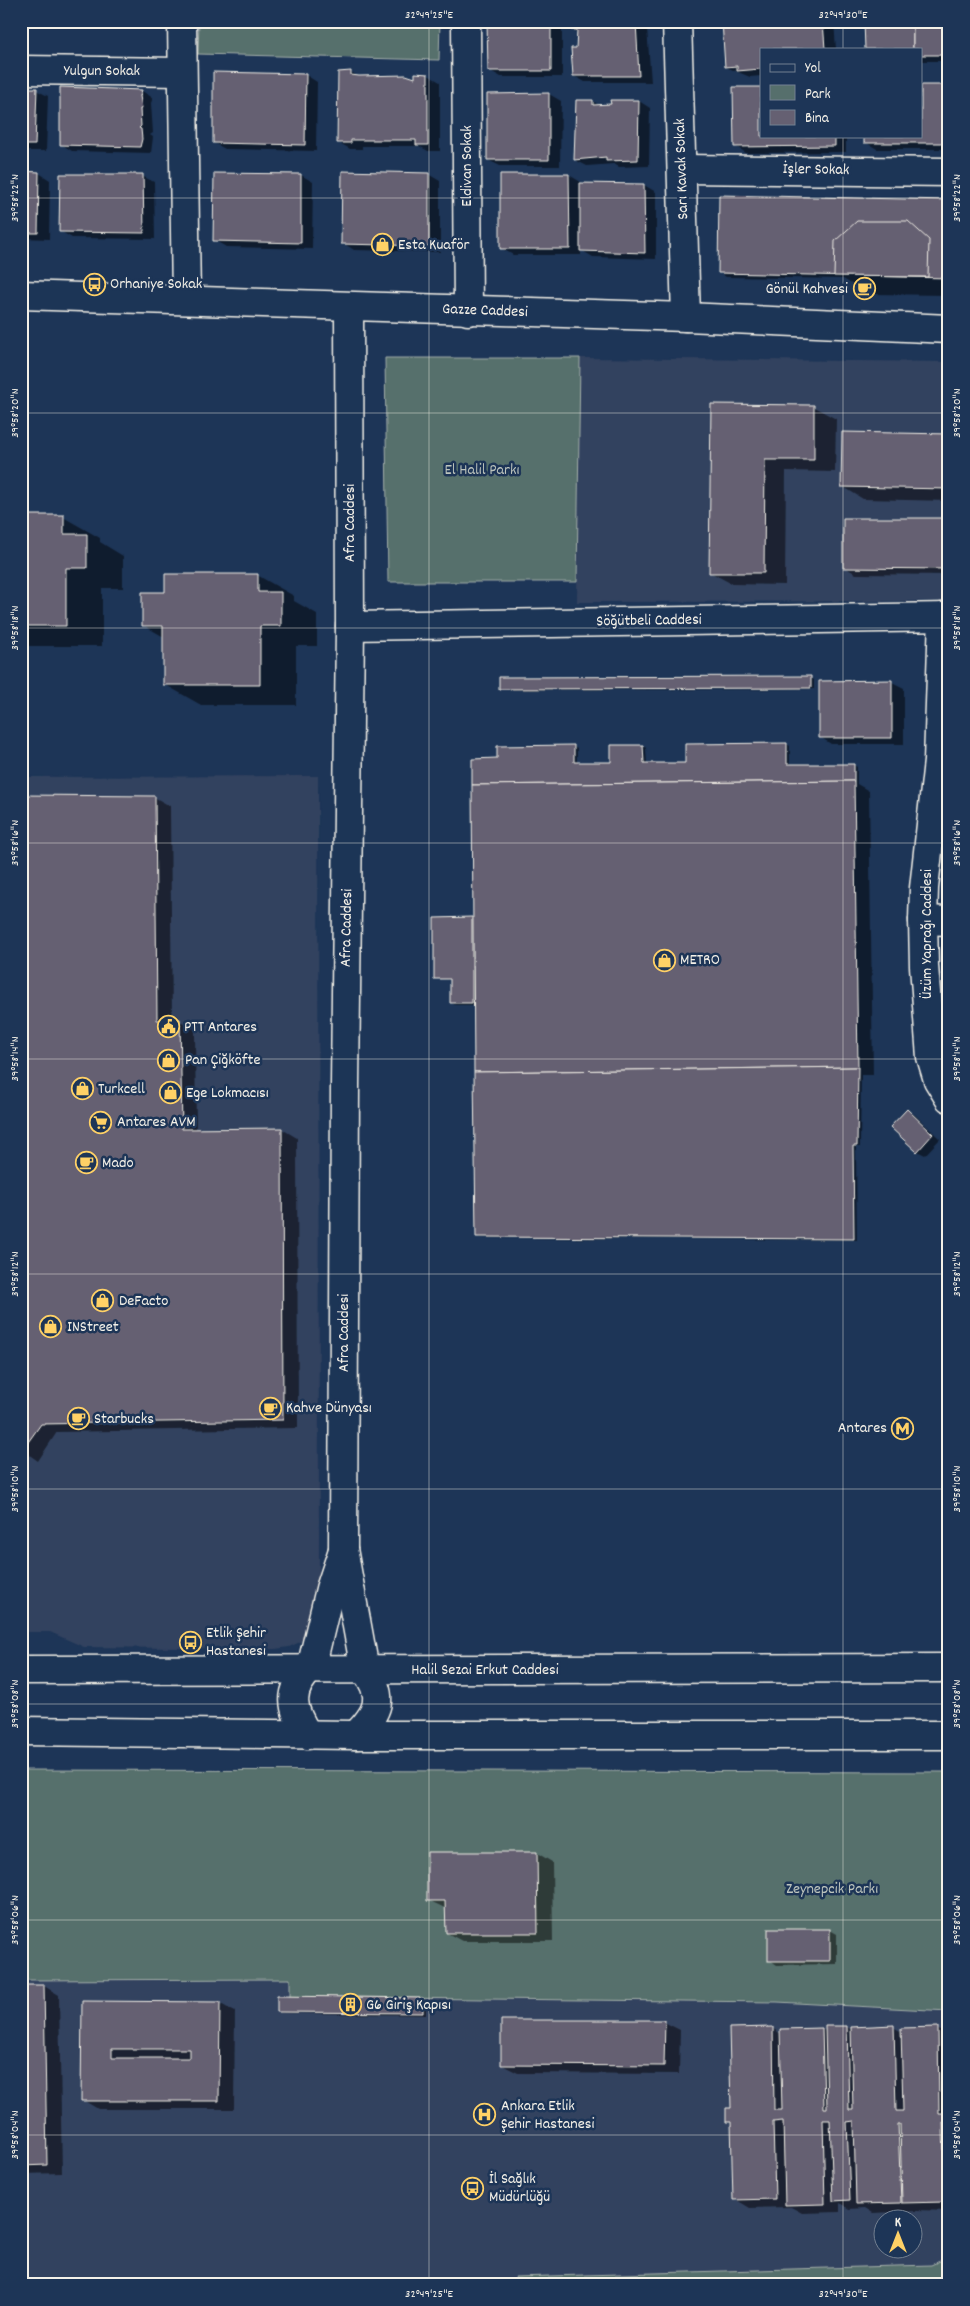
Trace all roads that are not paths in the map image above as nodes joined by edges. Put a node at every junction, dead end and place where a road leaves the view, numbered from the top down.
1 (182, 21) edge
2 (466, 21) edge
3 (677, 21) edge
4 (21, 70) edge
5 (182, 72) junction
6 (683, 169) junction
7 (949, 172) edge
8 (21, 295) edge
9 (186, 300) junction
10 (349, 307) junction
11 (468, 311) junction
12 (686, 317) junction
13 (949, 329) edge
14 (946, 617) edge
15 (350, 626) junction
16 (936, 920) edge
17 (949, 1098) edge
18 (343, 1549) junction
19 (311, 1668) junction
20 (949, 1668) edge
21 (21, 1670) edge
22 (365, 1670) junction
23 (21, 1731) edge
24 (308, 1734) junction
25 (356, 1735) junction
26 (949, 1735) edge

1 - 5 street
2 - 11 street, Eldivan Sokak
3 - 6 street, Sarı Kavak Sokak
4 - 5 street, Yulgun Sokak
5 - 9 street
6 - 7 street, İşler Sokak
6 - 12 street, Sarı Kavak Sokak
8 - 9 street, Gazze Caddesi
9 - 10 street, Gazze Caddesi
10 - 11 street, Gazze Caddesi
10 - 15 street, Afra Caddesi
11 - 12 street, Gazze Caddesi
12 - 13 street, Gazze Caddesi
14 - 15 street, Söğütbeli Caddesi
14 - 16 street, Üzüm Yaprağı Caddesi
15 - 18 street, Afra Caddesi
16 - 17 street, Üzüm Yaprağı Caddesi
18 - 19 street, Afra Caddesi
18 - 22 street, Afra Caddesi
19 - 21 street, Halil Sezai Erkut Caddesi
19 - 22 street, Halil Sezai Erkut Caddesi
19 - 24 street
20 - 22 street, Halil Sezai Erkut Caddesi
22 - 25 street
23 - 24 street
24 - 25 street
25 - 26 street

